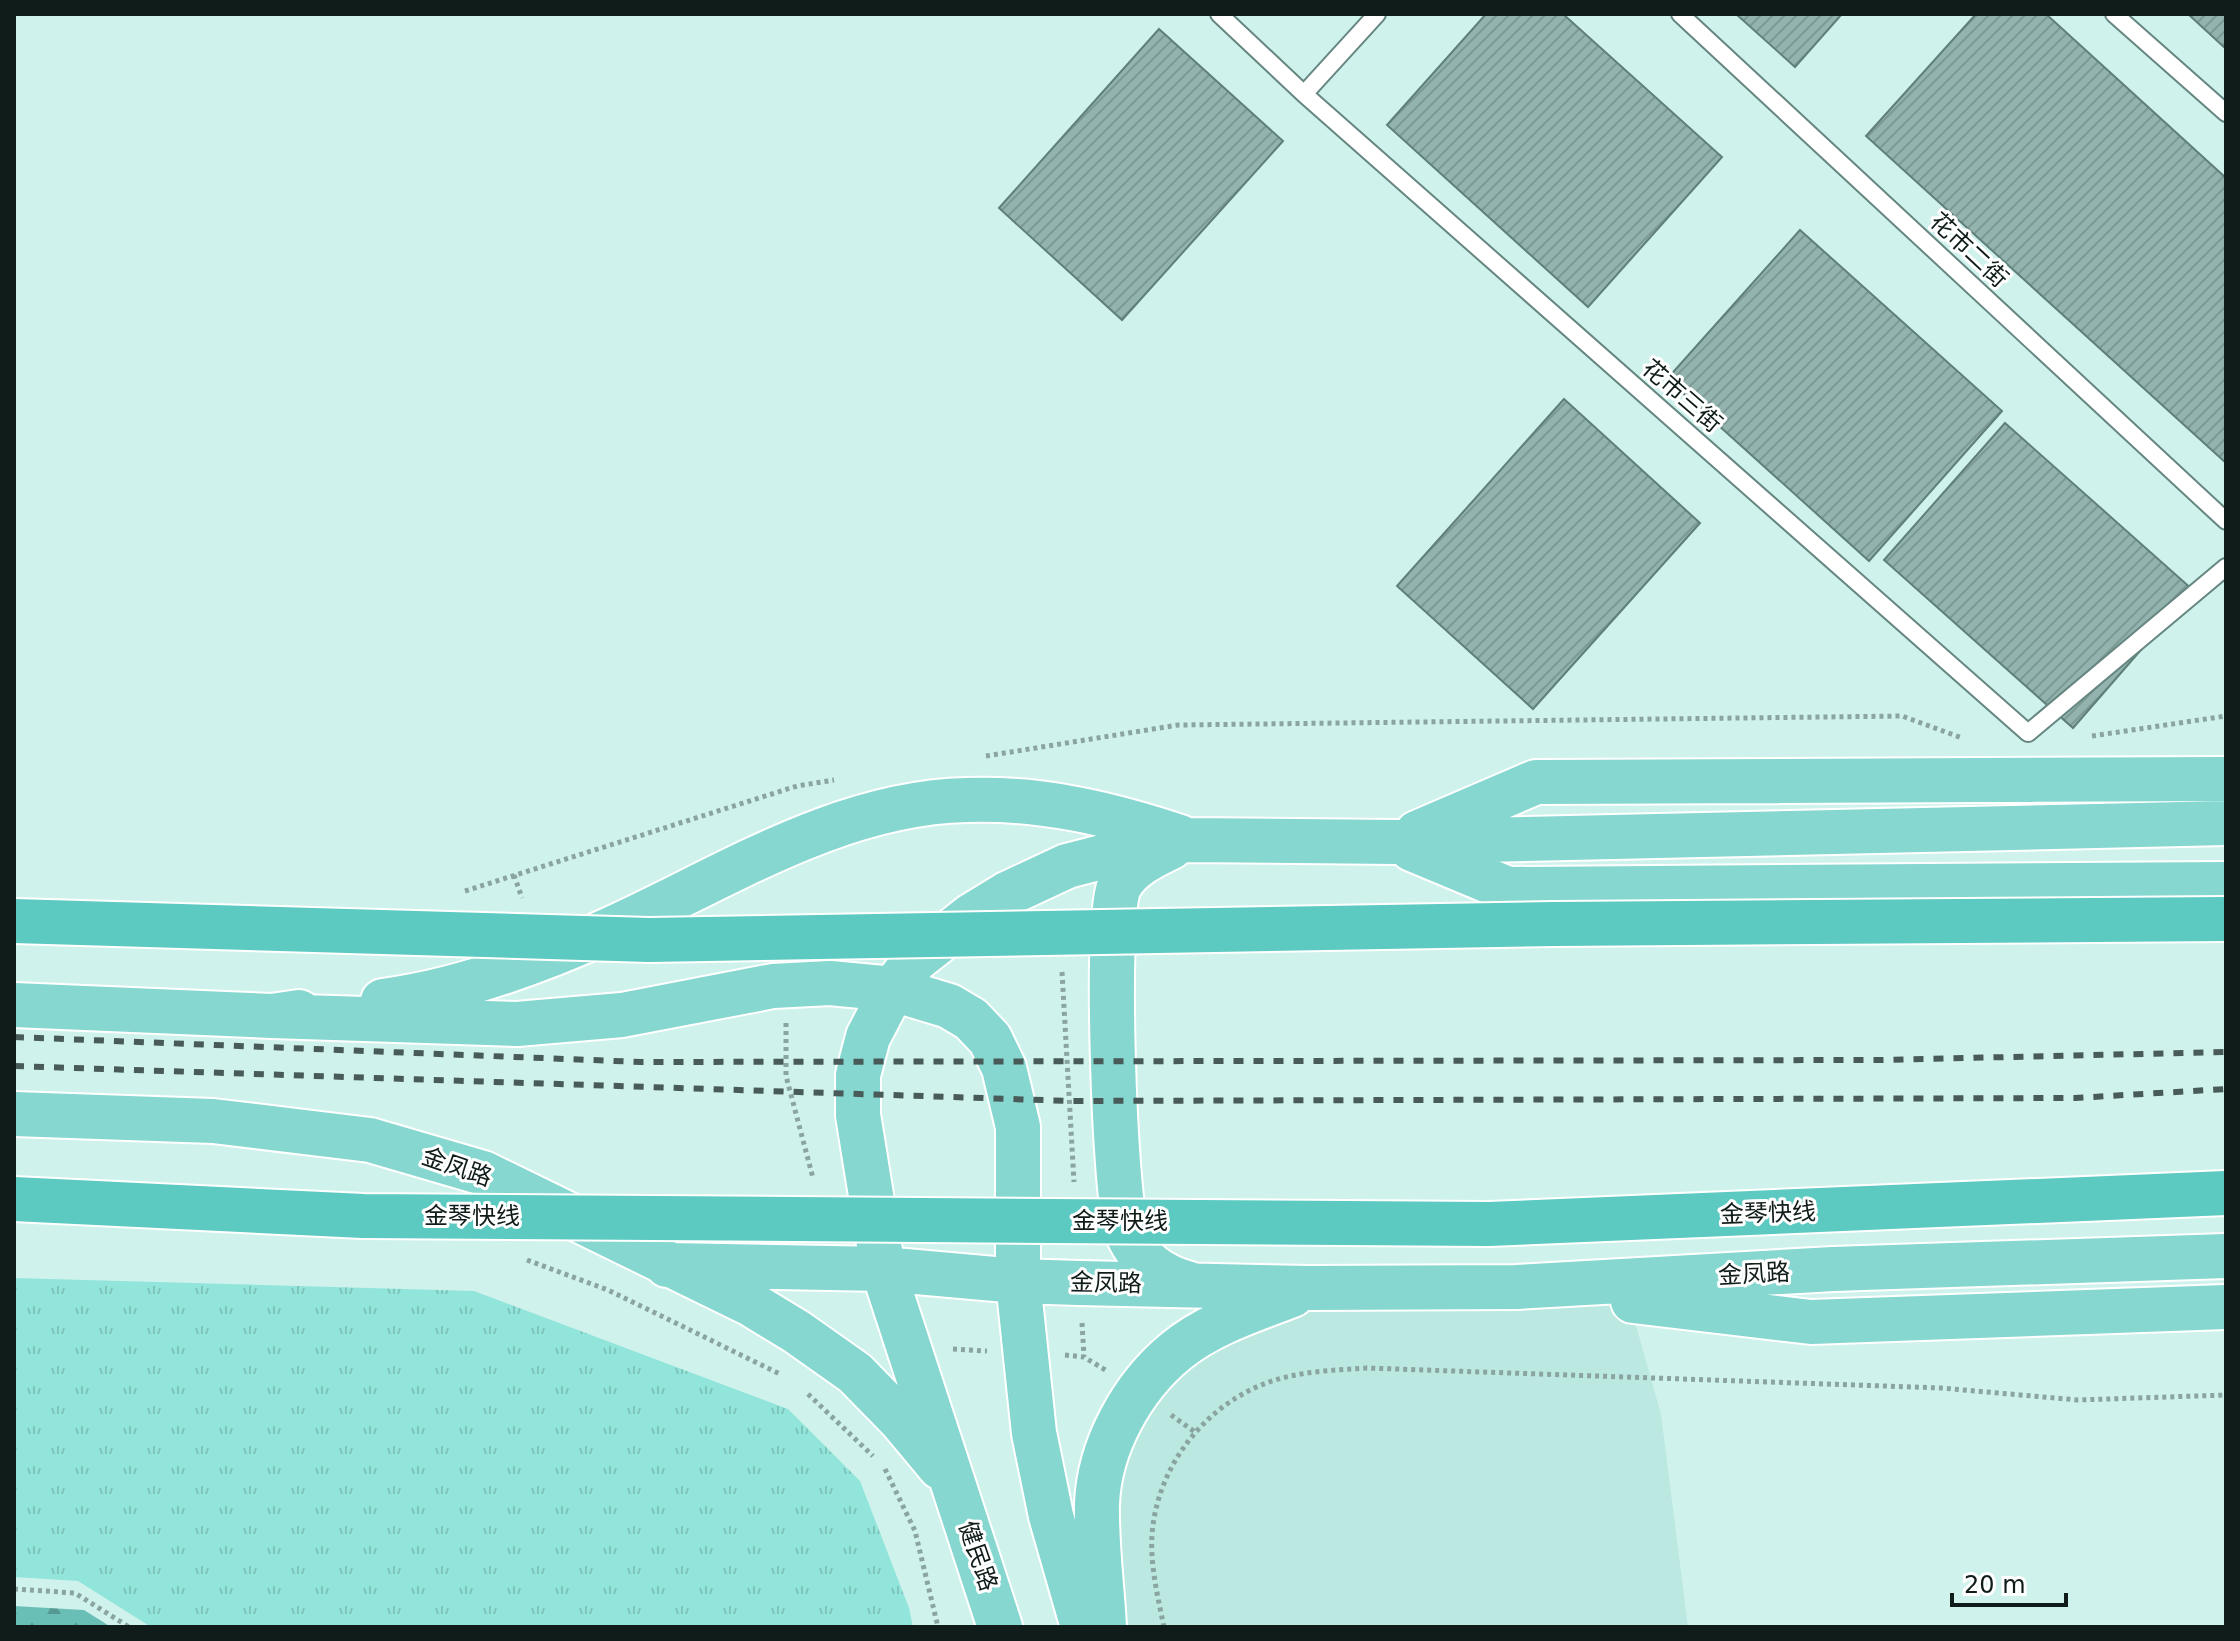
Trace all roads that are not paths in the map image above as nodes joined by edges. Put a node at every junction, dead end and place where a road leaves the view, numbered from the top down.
1 (1219, 14) edge
2 (1377, 14) edge
3 (1680, 14) edge
4 (2114, 14) edge
5 (1304, 94) junction
6 (2226, 113) edge
7 (2226, 521) edge
8 (2226, 567) edge
9 (2226, 779) edge
10 (2226, 823) edge
11 (1188, 840) junction
12 (1397, 842) junction
13 (2226, 884) edge
14 (2226, 919) edge
15 (14, 921) edge
16 (893, 989) junction
17 (14, 1005) edge
18 (272, 1016) junction
19 (14, 1114) edge
20 (2226, 1193) edge
21 (14, 1199) edge
22 (2226, 1256) edge
23 (667, 1265) junction
24 (883, 1269) junction
25 (1018, 1281) junction
26 (1193, 1285) junction
27 (1516, 1287) junction
28 (1309, 1288) junction
29 (2226, 1307) edge
30 (954, 1485) junction
31 (1000, 1627) edge
32 (1083, 1627) edge
33 (1104, 1627) edge

1 - 5 lane, 花市三街
2 - 5 lane
3 - 7 lane, 花市二街
4 - 6 lane
5 - 8 lane, 花市三街
9 - 12 main road
10 - 12 main road
11 - 12 main road
11 - 16 main road, 健民路
11 - 18 main road
11 - 26 main road
12 - 13 main road
14 - 15 highway, bridge
16 - 18 main road
16 - 24 main road, 健民路
16 - 25 main road
17 - 18 main road
19 - 23 main road, 金凤路
20 - 21 highway, 金琴快线, bridge
22 - 27 main road, 金凤路
23 - 24 main road, 金凤路
23 - 30 main road
24 - 25 main road, 金凤路
24 - 30 main road, 健民路
25 - 26 main road, 金凤路
25 - 32 main road
26 - 28 main road, 金凤路
27 - 28 main road, 金凤路
27 - 29 main road
28 - 33 main road
30 - 31 main road, 健民路

